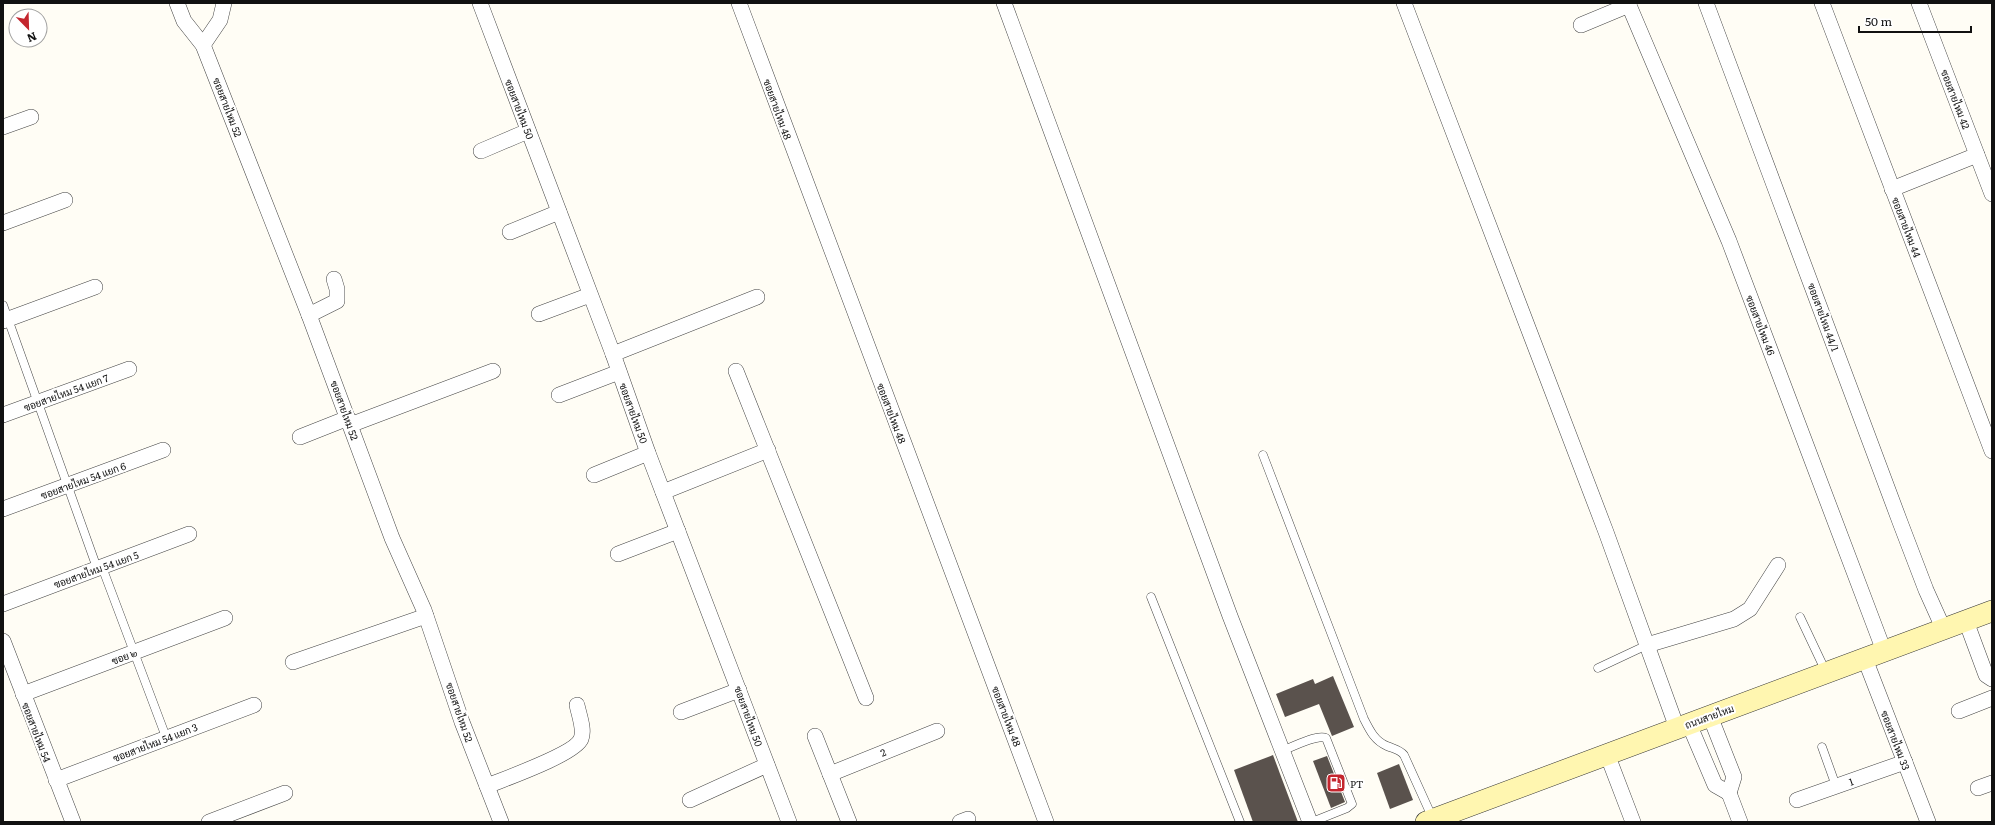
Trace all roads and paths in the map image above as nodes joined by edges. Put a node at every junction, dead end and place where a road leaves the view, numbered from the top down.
1 (177, 3) edge
2 (224, 3) edge
3 (480, 3) edge
4 (739, 3) edge
5 (1004, 3) edge
6 (1404, 3) edge
7 (1706, 3) edge
8 (1822, 3) edge
9 (1920, 3) edge
10 (1628, 4) edge
11 (1581, 25) dead end
12 (203, 45) junction
13 (31, 117) dead end
14 (3, 127) edge
15 (528, 131) junction
16 (481, 151) dead end
17 (1977, 156) junction
18 (1892, 189) junction
19 (1992, 194) edge
20 (66, 200) dead end
21 (558, 212) junction
22 (3, 223) edge
23 (510, 232) dead end
24 (334, 280) dead end
25 (95, 287) dead end
26 (590, 294) junction
27 (757, 297) dead end
28 (309, 314) junction
29 (539, 314) dead end
30 (5, 315) edge
31 (612, 354) junction
32 (129, 369) dead end
33 (736, 370) dead end
34 (493, 371) dead end
35 (619, 372) junction
36 (559, 395) dead end
37 (38, 402) junction
38 (3, 415) edge
39 (349, 422) junction
40 (300, 437) dead end
41 (163, 450) dead end
42 (768, 450) junction
43 (1992, 451) edge
44 (648, 453) junction
45 (1263, 455) dead end
46 (594, 475) dead end
47 (68, 485) junction
48 (663, 492) junction
49 (3, 509) edge
50 (678, 531) junction
51 (189, 534) dead end
52 (618, 554) dead end
53 (1778, 565) dead end
54 (100, 568) junction
55 (1151, 597) dead end
56 (3, 604) edge
57 (1992, 613) edge
58 (426, 616) junction
59 (1800, 617) dead end
60 (225, 618) dead end
61 (1966, 621) junction
62 (1944, 630) junction
63 (3, 641) edge
64 (1647, 645) junction
65 (134, 652) junction
66 (1874, 655) junction
67 (293, 662) dead end
68 (1598, 668) dead end
69 (1826, 672) junction
70 (1992, 679) edge
71 (739, 690) junction
72 (23, 694) junction
73 (866, 698) dead end
74 (1992, 698) edge
75 (254, 704) dead end
76 (577, 705) dead end
77 (681, 712) dead end
78 (1959, 712) dead end
79 (1710, 716) junction
80 (1683, 726) junction
81 (937, 731) dead end
82 (815, 736) dead end
83 (166, 737) junction
84 (1822, 747) dead end
85 (1282, 751) junction
86 (1607, 754) junction
87 (1905, 762) junction
88 (767, 765) junction
89 (830, 774) junction
90 (56, 780) junction
91 (1992, 783) edge
92 (487, 786) junction
93 (1836, 786) junction
94 (1978, 788) dead end
95 (285, 793) dead end
96 (1729, 793) junction
97 (690, 800) dead end
98 (1797, 800) dead end
99 (1429, 821) edge
100 (1924, 821) edge
101 (73, 822) edge
102 (209, 822) edge
103 (501, 822) edge
104 (789, 822) edge
105 (849, 822) edge
106 (1046, 822) edge
107 (1240, 822) edge
108 (1311, 822) edge
109 (1633, 822) edge
110 (1740, 822) edge

1 - 12 street, ซอยสายไหม 52
2 - 12 street
3 - 15 street, ซอยสายไหม 50
4 - 106 street, ซอยสายไหม 48
5 - 85 street
6 - 64 street
7 - 62 street, ซอยสายไหม 44/1
8 - 18 street, ซอยสายไหม 44
9 - 17 street, ซอยสายไหม 42
10 - 11 street
10 - 66 street, ซอยสายไหม 46
12 - 28 street, ซอยสายไหม 52
13 - 14 street
15 - 16 street
15 - 21 street, ซอยสายไหม 50
17 - 18 street
17 - 19 street, ซอยสายไหม 42
18 - 43 street, ซอยสายไหม 44
20 - 22 street
21 - 23 street
21 - 26 street, ซอยสายไหม 50
24 - 28 street
25 - 30 street
26 - 29 street
26 - 31 street, ซอยสายไหม 50
27 - 31 street
28 - 39 street, ซอยสายไหม 52
30 - 37 lane
31 - 35 street, ซอยสายไหม 50
32 - 37 street, ซอยสายไหม 54 แยก 7
33 - 42 street
34 - 39 street
35 - 36 street
35 - 44 street, ซอยสายไหม 50
37 - 38 street, ซอยสายไหม 54 แยก 7
37 - 47 lane
39 - 40 street
39 - 58 street, ซอยสายไหม 52
41 - 47 street, ซอยสายไหม 54 แยก 6
42 - 48 street
42 - 73 street
44 - 46 street
44 - 48 street, ซอยสายไหม 50
45 - 99 lane
47 - 49 street, ซอยสายไหม 54 แยก 6
47 - 54 lane
48 - 50 street, ซอยสายไหม 50
50 - 52 street
50 - 71 street, ซอยสายไหม 50
51 - 54 street, ซอยสายไหม 54 แยก 5
53 - 64 street
54 - 56 street, ซอยสายไหม 54 แยก 5
54 - 65 lane
55 - 107 lane
57 - 61 main road, ถนนสายไหม
58 - 67 street
58 - 92 street, ซอยสายไหม 52
59 - 69 lane
60 - 65 street, ซอย ๒
61 - 62 main road, ถนนสายไหม
61 - 70 street
62 - 66 main road, ถนนสายไหม
63 - 72 street, ซอยสายไหม 54
64 - 68 lane
64 - 80 street
65 - 72 street, ซอย ๒
65 - 83 lane
66 - 69 main road, ถนนสายไหม
66 - 87 street, ซอยสายไหม 33
69 - 79 main road, ถนนสายไหม
71 - 77 street
71 - 88 street, ซอยสายไหม 50
72 - 90 street, ซอยสายไหม 54
74 - 78 street
75 - 83 street, ซอยสายไหม 54 แยก 3
76 - 92 street
79 - 80 main road, ถนนสายไหม
79 - 96 street
80 - 86 main road, ถนนสายไหม
80 - 96 street
81 - 89 street, 2
82 - 89 street
83 - 90 street, ซอยสายไหม 54 แยก 3
84 - 93 lane
85 - 108 street
85 - 108 lane
86 - 99 main road, ถนนสายไหม
86 - 109 street
87 - 93 street, 1
87 - 100 street, ซอยสายไหม 33
88 - 97 street
88 - 104 street, ซอยสายไหม 50
89 - 105 street
90 - 101 street, ซอยสายไหม 54
91 - 94 street
92 - 103 street, ซอยสายไหม 52
93 - 98 street, 1
95 - 102 street
96 - 110 street

